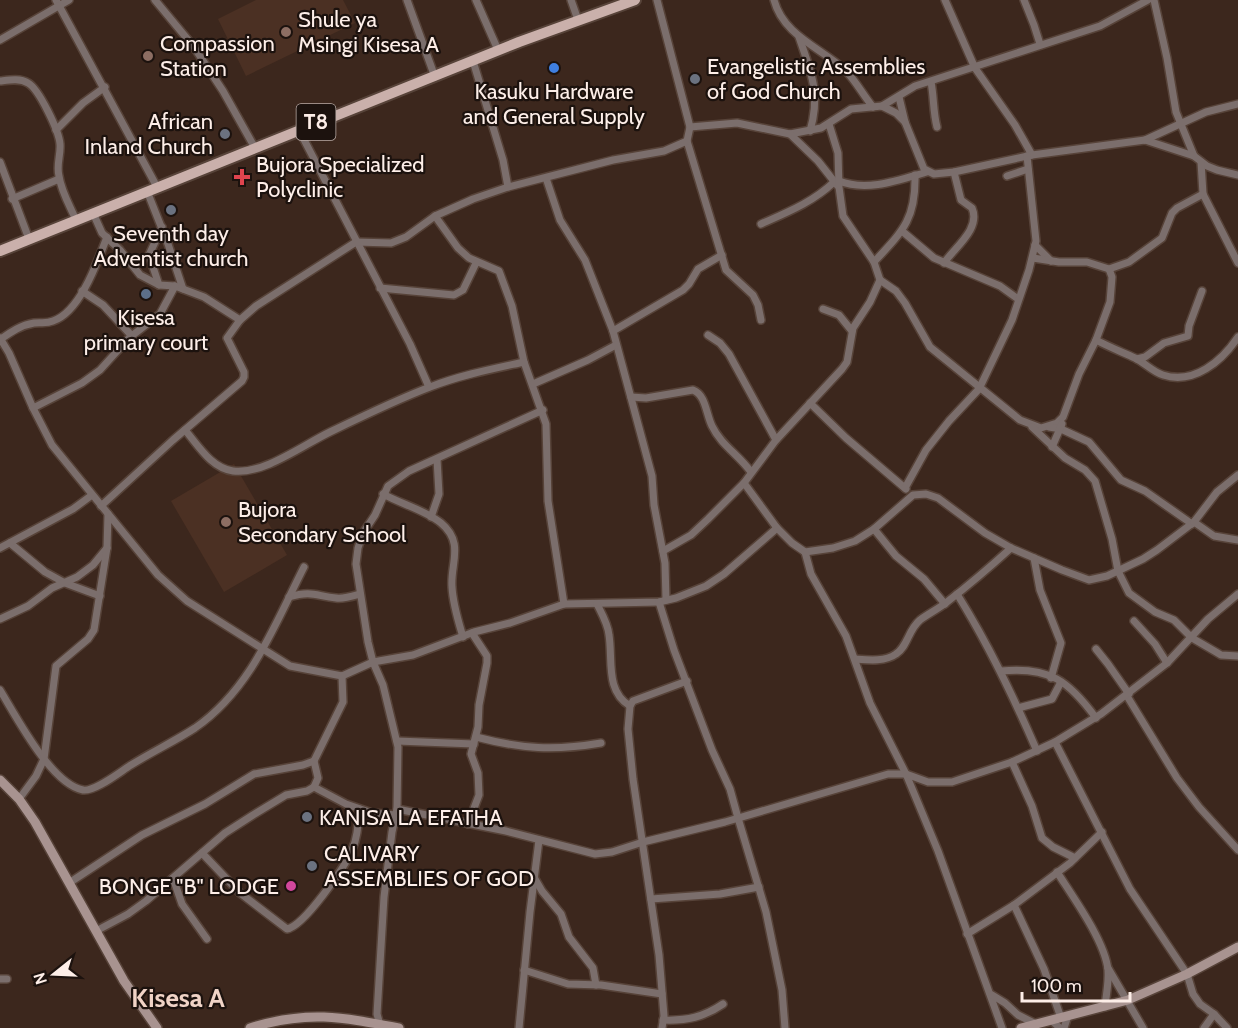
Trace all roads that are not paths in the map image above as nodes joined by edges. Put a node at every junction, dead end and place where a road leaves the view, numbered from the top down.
1 (69, 0) edge
2 (155, 0) edge
3 (407, 0) edge
4 (476, 0) edge
5 (571, 0) edge
6 (634, 0) edge
7 (657, 0) edge
8 (774, 0) edge
9 (945, 0) edge
10 (1024, 0) edge
11 (1148, 0) edge
12 (1154, 0) edge
13 (58, 3) edge
14 (578, 20) junction
15 (799, 37) junction
16 (0, 40) edge
17 (1040, 44) junction
18 (498, 50) junction
19 (473, 61) junction
20 (975, 68) junction
21 (435, 77) junction
22 (0, 81) edge
23 (931, 82) junction
24 (105, 87) junction
25 (862, 93) junction
26 (899, 97) junction
27 (1238, 104) edge
28 (882, 106) junction
29 (873, 107) junction
30 (859, 108) junction
31 (905, 122) junction
32 (1180, 122) junction
33 (829, 124) junction
34 (690, 127) junction
35 (937, 127) dead end
36 (56, 130) junction
37 (299, 130) junction
38 (810, 131) junction
39 (790, 134) junction
40 (1146, 140) junction
41 (687, 141) junction
42 (255, 148) junction
43 (1029, 156) junction
44 (1194, 156) junction
45 (0, 162) edge
46 (1201, 162) junction
47 (1028, 169) junction
48 (927, 172) junction
49 (954, 172) junction
50 (915, 175) junction
51 (1238, 175) edge
52 (1008, 176) dead end
53 (546, 178) junction
54 (59, 179) junction
55 (838, 183) junction
56 (508, 187) junction
57 (152, 189) junction
58 (1203, 194) junction
59 (12, 199) junction
60 (93, 213) junction
61 (435, 216) junction
62 (76, 220) junction
63 (761, 224) dead end
64 (162, 227) junction
65 (902, 231) junction
66 (107, 237) junction
67 (29, 239) junction
68 (356, 242) junction
69 (1035, 245) junction
70 (0, 251) edge
71 (722, 255) junction
72 (1033, 258) junction
73 (874, 261) junction
74 (1051, 261) junction
75 (944, 262) junction
76 (476, 263) junction
77 (1238, 263) edge
78 (1109, 269) junction
79 (880, 280) junction
80 (159, 285) junction
81 (175, 286) junction
82 (380, 288) junction
83 (183, 289) junction
84 (82, 291) junction
85 (1202, 291) dead end
86 (1018, 298) junction
87 (823, 309) dead end
88 (240, 320) junction
89 (761, 320) dead end
90 (613, 331) junction
91 (852, 331) junction
92 (708, 334) dead end
93 (132, 336) junction
94 (1238, 337) edge
95 (0, 338) edge
96 (1096, 340) junction
97 (616, 345) junction
98 (1137, 359) junction
99 (524, 362) junction
100 (985, 376) junction
101 (970, 380) junction
102 (533, 384) junction
103 (429, 387) junction
104 (979, 389) junction
105 (631, 396) junction
106 (810, 403) junction
107 (33, 408) junction
108 (543, 410) junction
109 (1064, 417) junction
110 (1032, 426) junction
111 (1049, 427) junction
112 (1061, 429) junction
113 (185, 430) junction
114 (776, 440) junction
115 (1052, 447) junction
116 (437, 459) junction
117 (752, 472) junction
118 (1238, 475) edge
119 (744, 483) junction
120 (905, 488) junction
121 (383, 494) junction
122 (92, 495) junction
123 (913, 495) junction
124 (101, 506) junction
125 (108, 514) junction
126 (431, 517) junction
127 (1193, 523) junction
128 (777, 528) junction
129 (874, 529) junction
130 (1238, 540) edge
131 (10, 543) junction
132 (0, 548) edge
133 (107, 548) junction
134 (1011, 548) junction
135 (663, 551) junction
136 (805, 552) junction
137 (1034, 558) junction
138 (304, 567) dead end
139 (1118, 571) junction
140 (1107, 576) junction
141 (65, 583) junction
142 (1124, 586) junction
143 (360, 594) junction
144 (957, 594) junction
145 (1238, 594) edge
146 (100, 596) junction
147 (289, 597) junction
148 (662, 601) junction
149 (564, 604) junction
150 (597, 604) junction
151 (945, 604) junction
152 (0, 619) edge
153 (1134, 621) dead end
154 (472, 633) junction
155 (463, 637) junction
156 (1192, 638) junction
157 (264, 649) junction
158 (1096, 649) dead end
159 (1238, 656) edge
160 (855, 659) junction
161 (373, 662) junction
162 (1167, 663) junction
163 (1001, 671) junction
164 (342, 676) junction
165 (1051, 678) junction
166 (687, 681) junction
167 (1061, 682) junction
168 (0, 690) edge
169 (1128, 695) junction
170 (630, 706) junction
171 (1018, 708) junction
172 (1096, 718) junction
173 (475, 740) junction
174 (397, 741) junction
175 (1055, 742) junction
176 (601, 743) dead end
177 (1036, 751) junction
178 (44, 759) junction
179 (314, 761) junction
180 (1011, 762) junction
181 (56, 771) junction
182 (906, 774) junction
183 (36, 776) junction
184 (0, 780) edge
185 (314, 787) junction
186 (19, 800) junction
187 (359, 809) junction
188 (397, 812) junction
189 (738, 818) junction
190 (468, 824) junction
191 (1102, 832) junction
192 (539, 840) junction
193 (643, 842) junction
194 (1238, 850) edge
195 (202, 853) junction
196 (1075, 858) junction
197 (1058, 872) junction
198 (173, 878) junction
199 (534, 878) junction
200 (69, 883) junction
201 (164, 886) junction
202 (759, 887) junction
203 (176, 890) junction
204 (651, 899) junction
205 (1014, 905) junction
206 (96, 931) junction
207 (967, 934) junction
208 (207, 939) dead end
209 (1238, 947) edge
210 (1108, 968) junction
211 (524, 970) junction
212 (1187, 974) junction
213 (596, 985) junction
214 (662, 993) junction
215 (992, 996) junction
216 (1128, 1000) junction
217 (723, 1004) dead end
218 (1105, 1007) junction
219 (1214, 1014) junction
220 (1060, 1021) edge
221 (380, 1024) junction
222 (663, 1024) edge
223 (1036, 1024) junction
224 (156, 1028) edge
225 (250, 1028) edge
226 (399, 1028) edge
227 (519, 1028) edge
228 (785, 1028) edge
229 (1002, 1028) edge
230 (1021, 1028) edge
231 (1064, 1028) edge
232 (1143, 1028) edge
233 (1204, 1028) edge
234 (1227, 1028) edge

1 - 13 street
2 - 42 street
3 - 21 street
4 - 18 street
5 - 14 street
6 - 14 main road, T8
7 - 34 street
8 - 15 street
9 - 20 street
10 - 17 street
11 - 17 street
12 - 32 street
13 - 16 street
13 - 24 street
14 - 18 main road, T8
15 - 25 street
15 - 38 street
17 - 20 street
18 - 19 main road, T8
19 - 21 main road, T8
19 - 56 street
20 - 23 street
20 - 43 street
21 - 37 main road, T8
22 - 36 street
23 - 26 street
23 - 35 street
24 - 36 street
24 - 57 street
25 - 29 street
25 - 30 street
26 - 28 street
26 - 31 street
27 - 32 street
28 - 29 street
28 - 31 street
29 - 30 street
30 - 33 street
31 - 48 street
32 - 40 street
32 - 44 street
33 - 38 street
33 - 55 street
34 - 39 street
34 - 41 street
36 - 54 street
37 - 42 main road, T8
37 - 68 street
38 - 39 street
39 - 55 street
40 - 43 street
40 - 44 street
41 - 53 street
41 - 71 street
42 - 57 main road, T8
43 - 47 street
43 - 49 street
44 - 46 street
45 - 59 street
46 - 51 street
46 - 58 street
47 - 52 street
47 - 69 street
48 - 49 street
48 - 50 street
49 - 75 street
50 - 55 street
50 - 65 street
53 - 56 street
53 - 90 street
54 - 59 street
54 - 62 street
55 - 63 street
55 - 73 street
56 - 61 street
57 - 60 main road, T8
57 - 64 street
58 - 77 street
58 - 78 street
59 - 67 street
60 - 62 main road, T8
60 - 66 street
61 - 68 street
61 - 76 street
62 - 67 main road, T8
64 - 80 street
64 - 83 street
65 - 73 street
65 - 75 street
66 - 80 street
66 - 84 street
67 - 70 main road, T8
68 - 82 street
68 - 88 street
69 - 72 street
69 - 74 street
71 - 89 street
71 - 90 street
72 - 74 street
72 - 86 street
73 - 79 street
74 - 78 street
75 - 86 street
76 - 82 street
76 - 99 street
78 - 96 street
79 - 91 street
79 - 101 street
80 - 81 street
81 - 83 street
81 - 93 street
82 - 103 street
83 - 88 street
84 - 93 street
84 - 95 street
85 - 98 street
86 - 100 street
87 - 91 street
88 - 113 street
90 - 97 street
91 - 106 street
92 - 114 street
93 - 107 street
94 - 98 street
95 - 107 street
96 - 98 street
96 - 109 street
97 - 102 street
97 - 105 street
99 - 102 street
99 - 103 street
100 - 101 street
100 - 104 street
101 - 104 street
102 - 108 street
103 - 113 street
104 - 110 street
104 - 120 street
105 - 117 street
105 - 135 street
106 - 114 street
106 - 120 street
107 - 122 street
108 - 116 street
108 - 149 street
109 - 111 street
109 - 112 street
110 - 111 street
110 - 115 street
111 - 112 street
112 - 115 street
112 - 127 street
113 - 124 street
114 - 117 street
115 - 139 street
116 - 121 street
116 - 126 street
117 - 119 street
118 - 127 street
119 - 128 street
119 - 135 street
120 - 123 street
121 - 126 street
121 - 143 street
122 - 124 street
122 - 131 street
123 - 129 street
123 - 134 street
124 - 125 street
125 - 133 street
125 - 157 street
126 - 155 street
127 - 130 street
127 - 139 street
128 - 136 street
128 - 148 street
129 - 136 street
129 - 151 street
131 - 132 street
131 - 141 street
133 - 141 street
133 - 146 street
134 - 137 street
134 - 144 street
135 - 148 street
136 - 160 street
137 - 140 street
137 - 165 street
138 - 147 street
139 - 140 street
139 - 142 street
140 - 142 street
141 - 146 street
141 - 152 street
142 - 156 street
143 - 147 street
143 - 161 street
144 - 151 street
144 - 163 street
145 - 156 street
146 - 178 street
147 - 157 street
148 - 150 street
148 - 166 street
149 - 150 street
149 - 154 street
150 - 170 street
151 - 160 street
153 - 162 street
154 - 155 street
154 - 173 street
155 - 161 street
156 - 159 street
156 - 162 street
157 - 164 street
157 - 181 street
158 - 169 street
160 - 182 street
161 - 164 street
161 - 174 street
162 - 169 street
163 - 165 street
163 - 171 street
164 - 179 street
165 - 167 street
166 - 170 street
166 - 189 street
167 - 171 street
167 - 172 street
168 - 178 street
169 - 172 street
169 - 194 street
170 - 193 street
171 - 177 street
172 - 175 street
173 - 174 street
173 - 176 street
173 - 190 street
174 - 188 street
175 - 177 street
175 - 191 street
177 - 180 street
178 - 181 street
178 - 183 street
179 - 185 street
179 - 200 street
180 - 182 street
180 - 196 street
181 - 183 street
182 - 189 street
182 - 207 street
183 - 186 street
184 - 186 street
185 - 187 street
185 - 195 street
186 - 200 street
187 - 188 street
187 - 195 street
188 - 190 street
188 - 221 street
189 - 193 street
189 - 202 street
190 - 192 street
191 - 196 street
191 - 212 street
192 - 193 street
192 - 199 street
193 - 204 street
195 - 198 street
196 - 197 street
197 - 205 street
197 - 210 street
198 - 201 street
198 - 203 street
199 - 211 street
199 - 213 street
200 - 206 street
201 - 203 street
201 - 206 street
202 - 204 street
202 - 228 street
203 - 208 street
204 - 214 street
205 - 207 street
205 - 220 street
206 - 224 street
207 - 215 street
209 - 212 street
210 - 216 street
210 - 218 street
211 - 213 street
211 - 227 street
212 - 216 street
212 - 219 street
213 - 214 street
214 - 222 street
215 - 223 street
215 - 229 street
216 - 218 street
216 - 232 street
217 - 222 street
218 - 220 street
219 - 233 street
219 - 234 street
220 - 223 street
220 - 231 street
221 - 225 street
221 - 226 street
223 - 230 street

